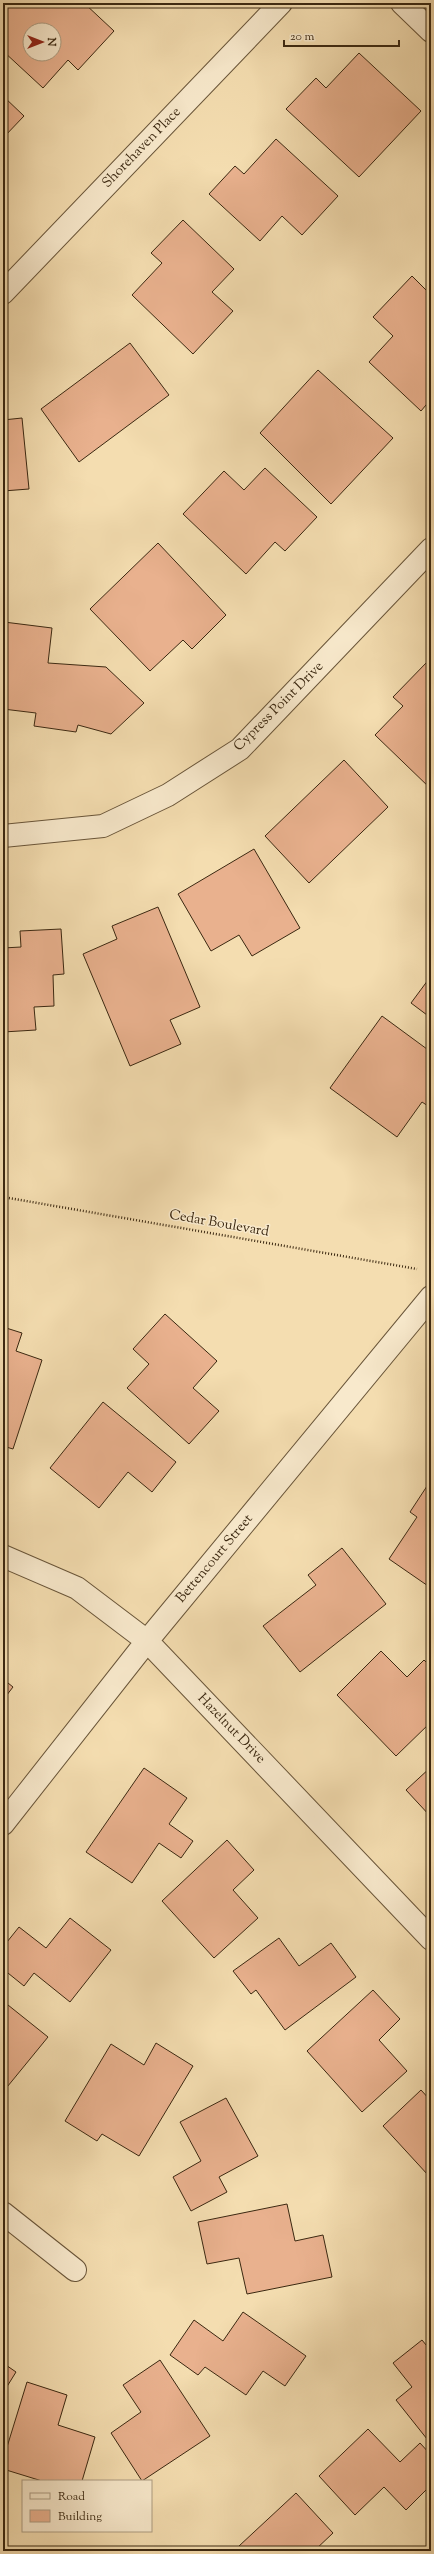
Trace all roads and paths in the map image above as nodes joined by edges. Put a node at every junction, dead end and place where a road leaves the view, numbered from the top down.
1 (281, 3) edge
2 (402, 3) edge
3 (431, 31) edge
4 (3, 293) edge
5 (431, 549) edge
6 (3, 836) edge
7 (3, 1197) edge
8 (423, 1270) dead end
9 (431, 1297) edge
10 (3, 1556) edge
11 (147, 1641) junction
12 (3, 1824) edge
13 (431, 1939) edge
14 (3, 2214) edge
15 (75, 2270) dead end

1 - 4 street, Shorehaven Place
2 - 3 street
5 - 6 street, Cypress Point Drive
7 - 8 path, Cedar Boulevard
9 - 11 street, Bettencourt Street
10 - 11 street, Hazelnut Drive
11 - 12 street, Bettencourt Street
11 - 13 street, Hazelnut Drive
14 - 15 street

